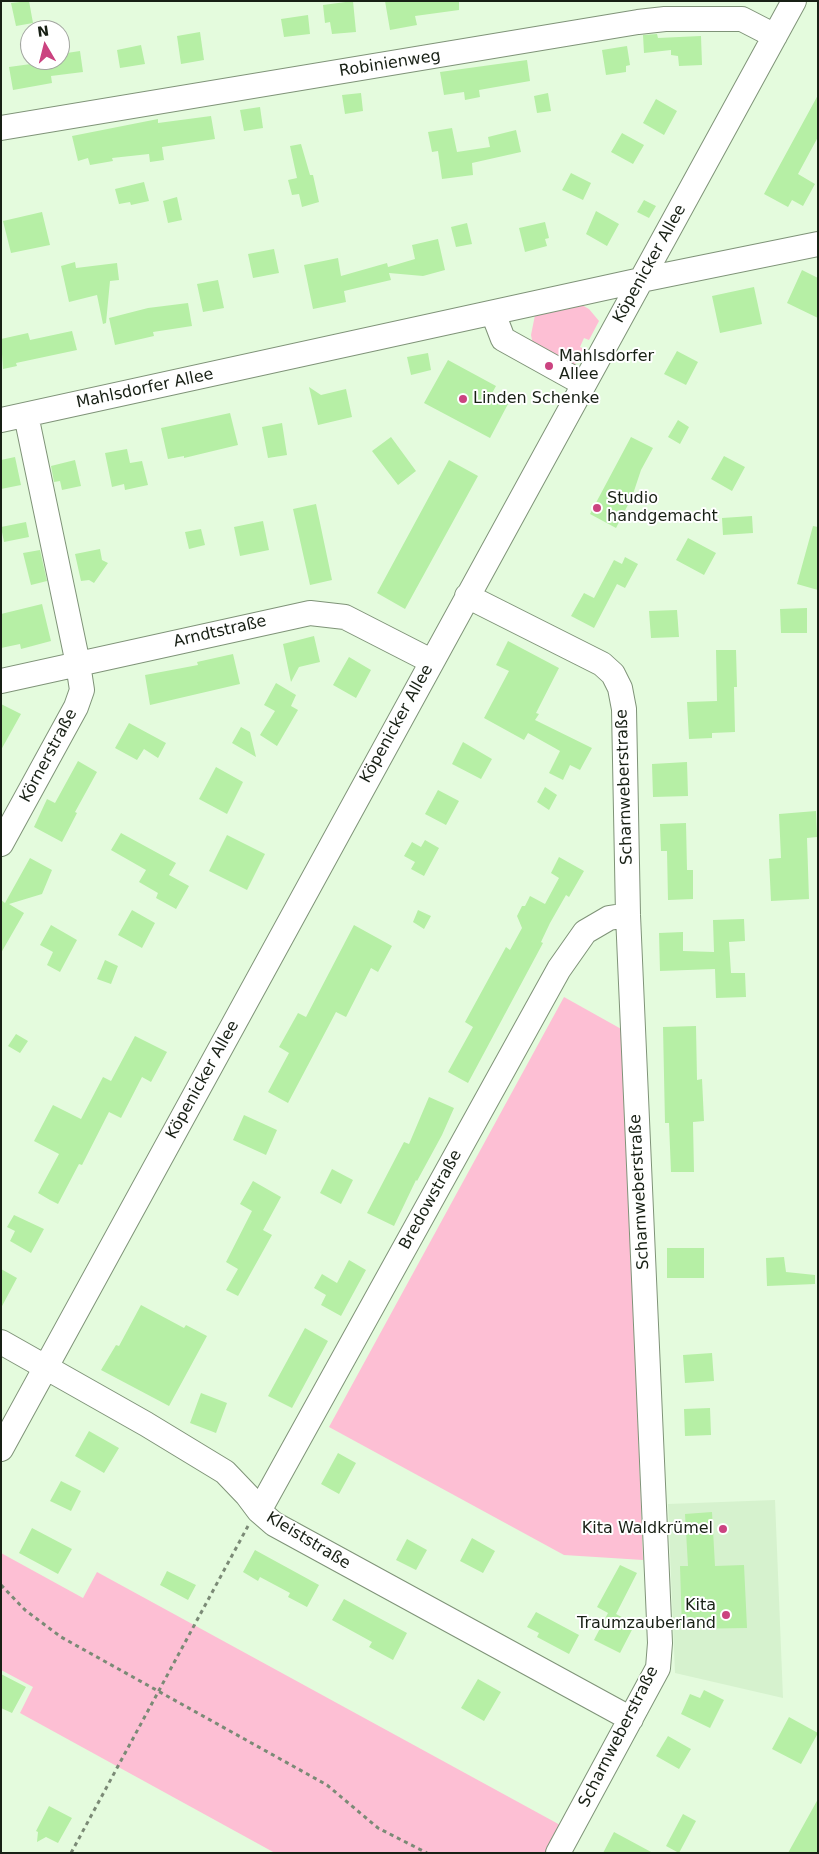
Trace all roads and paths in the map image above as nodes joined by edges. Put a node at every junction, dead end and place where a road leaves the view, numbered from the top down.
1 (794, 1) edge
2 (775, 36) junction
3 (1, 128) edge
4 (818, 244) edge
5 (641, 280) junction
6 (493, 313) junction
7 (584, 384) junction
8 (26, 415) junction
9 (1, 420) edge
10 (467, 596) junction
11 (431, 661) junction
12 (78, 664) junction
13 (1, 681) edge
14 (1, 844) edge
15 (628, 915) junction
16 (1, 1342) edge
17 (46, 1367) junction
18 (1, 1449) edge
19 (259, 1511) junction
20 (1, 1585) edge
21 (158, 1690) junction
22 (632, 1719) junction
23 (71, 1853) edge
24 (427, 1853) edge
25 (558, 1853) edge

1 - 2 street, Köpenicker Allee
2 - 3 street, Robinienweg
2 - 5 street, Köpenicker Allee
4 - 5 street, Mahlsdorfer Allee
5 - 6 street, Mahlsdorfer Allee
5 - 7 street, Köpenicker Allee
6 - 7 street
6 - 8 street, Mahlsdorfer Allee
7 - 10 street, Köpenicker Allee
8 - 9 street, Mahlsdorfer Allee
8 - 12 street, Körnerstraße
10 - 11 street, Köpenicker Allee
10 - 15 street, Scharnweberstraße
11 - 12 street, Arndtstraße
11 - 17 street, Köpenicker Allee
12 - 13 street, Arndtstraße
12 - 14 street, Körnerstraße
15 - 19 street, Bredowstraße
15 - 22 street, Scharnweberstraße
16 - 17 street, Kleiststraße
17 - 18 street, Köpenicker Allee
17 - 19 street, Kleiststraße
19 - 21 path
19 - 22 street, Kleiststraße
20 - 21 path
21 - 23 path
21 - 24 path
22 - 25 street, Scharnweberstraße

